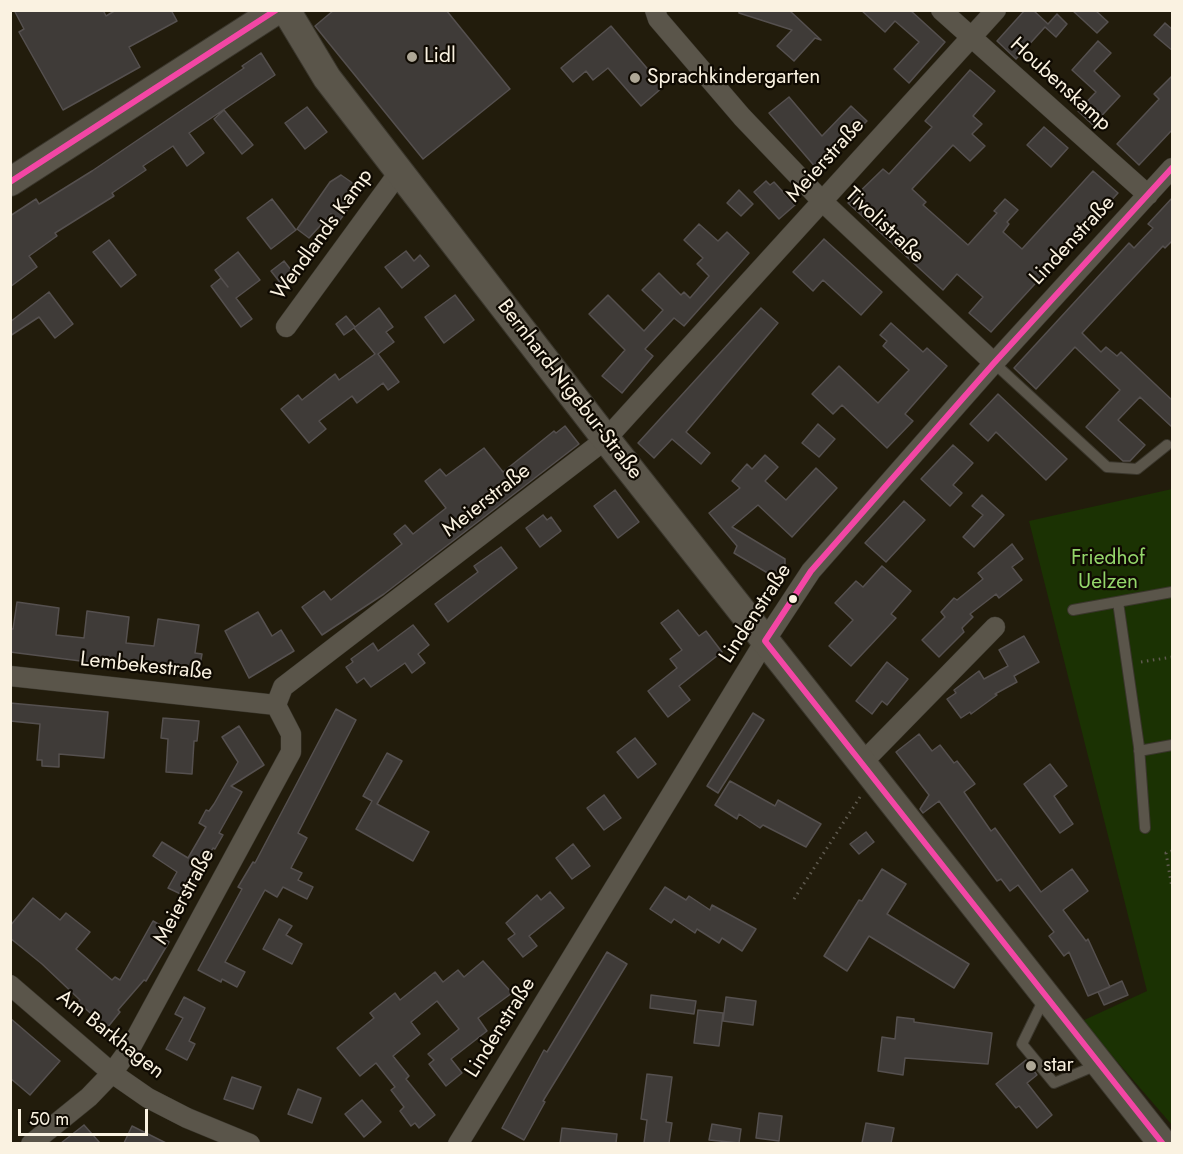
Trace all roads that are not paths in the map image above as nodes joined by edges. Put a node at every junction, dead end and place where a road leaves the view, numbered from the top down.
1 (277, 10) edge
2 (286, 10) edge
3 (655, 10) edge
4 (940, 10) edge
5 (996, 10) edge
6 (971, 38) junction
7 (1173, 168) edge
8 (400, 171) junction
9 (10, 183) edge
10 (1148, 195) junction
11 (822, 201) junction
12 (286, 327) dead end
13 (994, 363) junction
14 (606, 440) junction
15 (1167, 445) dead end
16 (1173, 592) edge
17 (1118, 602) junction
18 (1073, 609) dead end
19 (994, 627) dead end
20 (765, 641) junction
21 (10, 676) edge
22 (276, 705) junction
23 (1173, 745) edge
24 (1139, 751) junction
25 (867, 770) junction
26 (1145, 828) dead end
27 (10, 985) edge
28 (1045, 996) junction
29 (1099, 1064) junction
30 (112, 1073) junction
31 (31, 1143) edge
32 (250, 1143) edge
33 (458, 1143) edge
34 (1163, 1143) edge

1 - 9 main road
2 - 8 main road, Bernhard-Nigebur-Straße
3 - 11 street, Tivolistraße
4 - 6 street, Houbenskamp
5 - 6 street, Meierstraße
6 - 10 street, Houbenskamp
6 - 11 street, Meierstraße
7 - 10 street, Lindenstraße
8 - 12 street, Wendlands Kamp
8 - 14 main road, Bernhard-Nigebur-Straße
10 - 13 street, Lindenstraße
11 - 13 street, Tivolistraße
11 - 14 street, Meierstraße
13 - 15 lane
13 - 20 street, Lindenstraße
14 - 20 main road, Bernhard-Nigebur-Straße
14 - 22 street, Meierstraße
16 - 17 lane
17 - 18 lane
17 - 24 lane
19 - 25 street
20 - 25 main road, Bernhard-Nigebur-Straße
20 - 33 street, Lindenstraße
21 - 22 street, Lembekestraße
22 - 30 street, Meierstraße
23 - 24 lane
24 - 26 lane
25 - 28 main road, Bernhard-Nigebur-Straße
27 - 30 street, Am Barkhagen
28 - 29 main road, Bernhard-Nigebur-Straße
28 - 29 lane
29 - 34 main road, Bernhard-Nigebur-Straße
30 - 31 street, Meierstraße
30 - 32 street, Am Barkhagen

